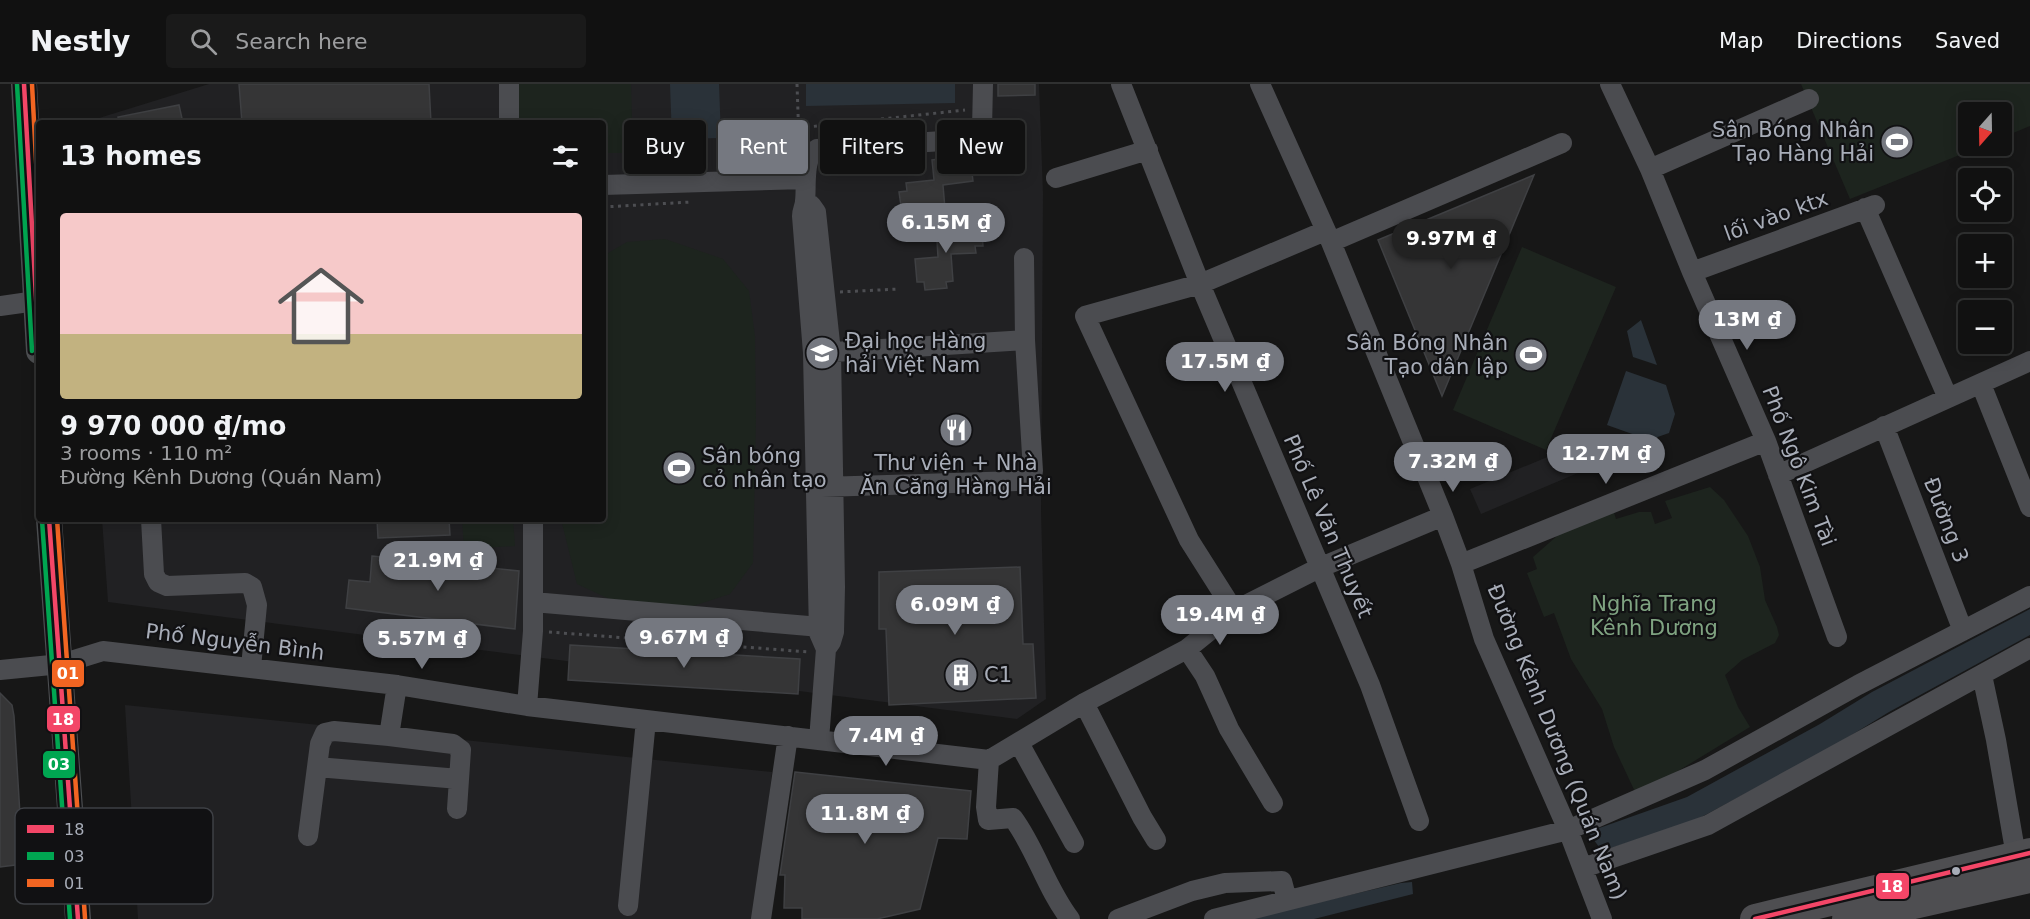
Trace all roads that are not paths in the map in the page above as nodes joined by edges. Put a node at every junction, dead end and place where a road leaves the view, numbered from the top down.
1 (24, 84) edge
2 (509, 84) edge
3 (983, 84) edge
4 (1121, 84) edge
5 (1260, 84) edge
6 (1610, 84) edge
7 (1809, 99) dead end
8 (509, 120) edge
9 (1562, 143) dead end
10 (1148, 150) junction
11 (1650, 169) junction
12 (1056, 178) dead end
13 (805, 179) junction
14 (606, 185) edge
15 (35, 186) edge
16 (805, 204) junction
17 (1328, 236) junction
18 (1024, 258) dead end
19 (1692, 272) junction
20 (1200, 284) junction
21 (36, 301) joint
22 (0, 306) edge
23 (1025, 340) junction
24 (822, 353) junction
25 (2030, 361) edge
26 (1981, 384) junction
27 (1948, 398) junction
28 (1884, 426) junction
29 (1766, 441) junction
30 (1778, 475) junction
31 (825, 487) junction
32 (2030, 507) edge
33 (1443, 516) junction
34 (49, 522) edge
35 (150, 522) edge
36 (533, 522) edge
37 (1461, 564) junction
38 (1319, 568) junction
39 (2030, 596) edge
40 (533, 602) junction
41 (1234, 611) junction
42 (822, 628) junction
43 (1963, 631) junction
44 (1837, 637) dead end
45 (2030, 648) edge
46 (1187, 649) junction
47 (61, 664) junction
48 (251, 667) junction
49 (0, 670) edge
50 (1982, 675) junction
51 (397, 686) junction
52 (1084, 703) junction
53 (526, 706) junction
54 (646, 720) junction
55 (389, 736) junction
56 (788, 736) junction
57 (819, 740) junction
58 (1018, 743) junction
59 (989, 760) junction
60 (317, 767) junction
61 (459, 779) junction
62 (1273, 803) dead end
63 (71, 808) edge
64 (457, 809) dead end
65 (1419, 820) dead end
66 (1568, 830) junction
67 (308, 837) dead end
68 (1156, 840) dead end
69 (1074, 843) dead end
70 (2025, 862) edge
71 (1583, 868) junction
72 (1287, 900) junction
73 (77, 904) edge
74 (628, 906) dead end
75 (78, 919) edge
76 (761, 919) edge
77 (1070, 919) edge
78 (1118, 919) edge
79 (1214, 919) edge
80 (1602, 919) edge
81 (1755, 919) edge
82 (1847, 919) edge

1 - 15 main road
2 - 8 street
3 - 13 street
4 - 10 street, Phố Lê Văn Thuyết
5 - 17 street, Đường Kênh Dương (Quán Nam)
6 - 11 street, Phố Ngô Kim Tài
7 - 11 street
9 - 17 street
10 - 12 street
10 - 20 street, Phố Lê Văn Thuyết
11 - 19 street, Phố Ngô Kim Tài
13 - 14 street
13 - 16 street
15 - 21 main road
16 - 24 street
16 - 24 street
17 - 20 street
17 - 33 street, Đường Kênh Dương (Quán Nam)
18 - 23 street
19 - 27 street, lối vào ktx
19 - 29 street, Phố Ngô Kim Tài
20 - 38 street, Phố Lê Văn Thuyết
20 - 41 street
21 - 22 street
23 - 24 street
23 - 31 street
24 - 31 street
25 - 26 street
26 - 27 street
26 - 32 street
27 - 28 street
28 - 30 street
28 - 43 street, Đường 3
29 - 30 street, Phố Ngô Kim Tài
29 - 37 street
30 - 44 street, Phố Ngô Kim Tài
31 - 42 street
33 - 37 street, Đường Kênh Dương (Quán Nam)
33 - 38 street
34 - 47 main road
35 - 48 street
36 - 40 street
37 - 66 street, Đường Kênh Dương (Quán Nam)
38 - 41 street
38 - 65 street, Phố Lê Văn Thuyết
39 - 43 street
40 - 42 street
40 - 53 street
41 - 46 street
42 - 57 street
43 - 66 street
45 - 50 street
46 - 52 street
46 - 62 street
47 - 48 street, Phố Nguyễn Bình
47 - 49 street, Phố Nguyễn Bình
47 - 63 main road
48 - 51 street, Phố Nguyễn Bình
50 - 70 street
50 - 71 street
51 - 53 street, Phố Nguyễn Bình
51 - 55 street
52 - 58 street
52 - 68 street
53 - 54 street, Phố Nguyễn Bình
54 - 56 street, Phố Nguyễn Bình
54 - 74 street
55 - 60 street
55 - 61 street
56 - 57 street, Phố Nguyễn Bình
56 - 76 street
57 - 59 street, Phố Nguyễn Bình
58 - 59 street
58 - 69 street
59 - 77 street
60 - 61 street
60 - 67 street
61 - 64 street
66 - 71 street, Đường Kênh Dương (Quán Nam)
66 - 72 street
70 - 81 highway
70 - 82 highway
71 - 80 street, Đường Kênh Dương (Quán Nam)
72 - 78 street
72 - 79 street
73 - 75 main road

